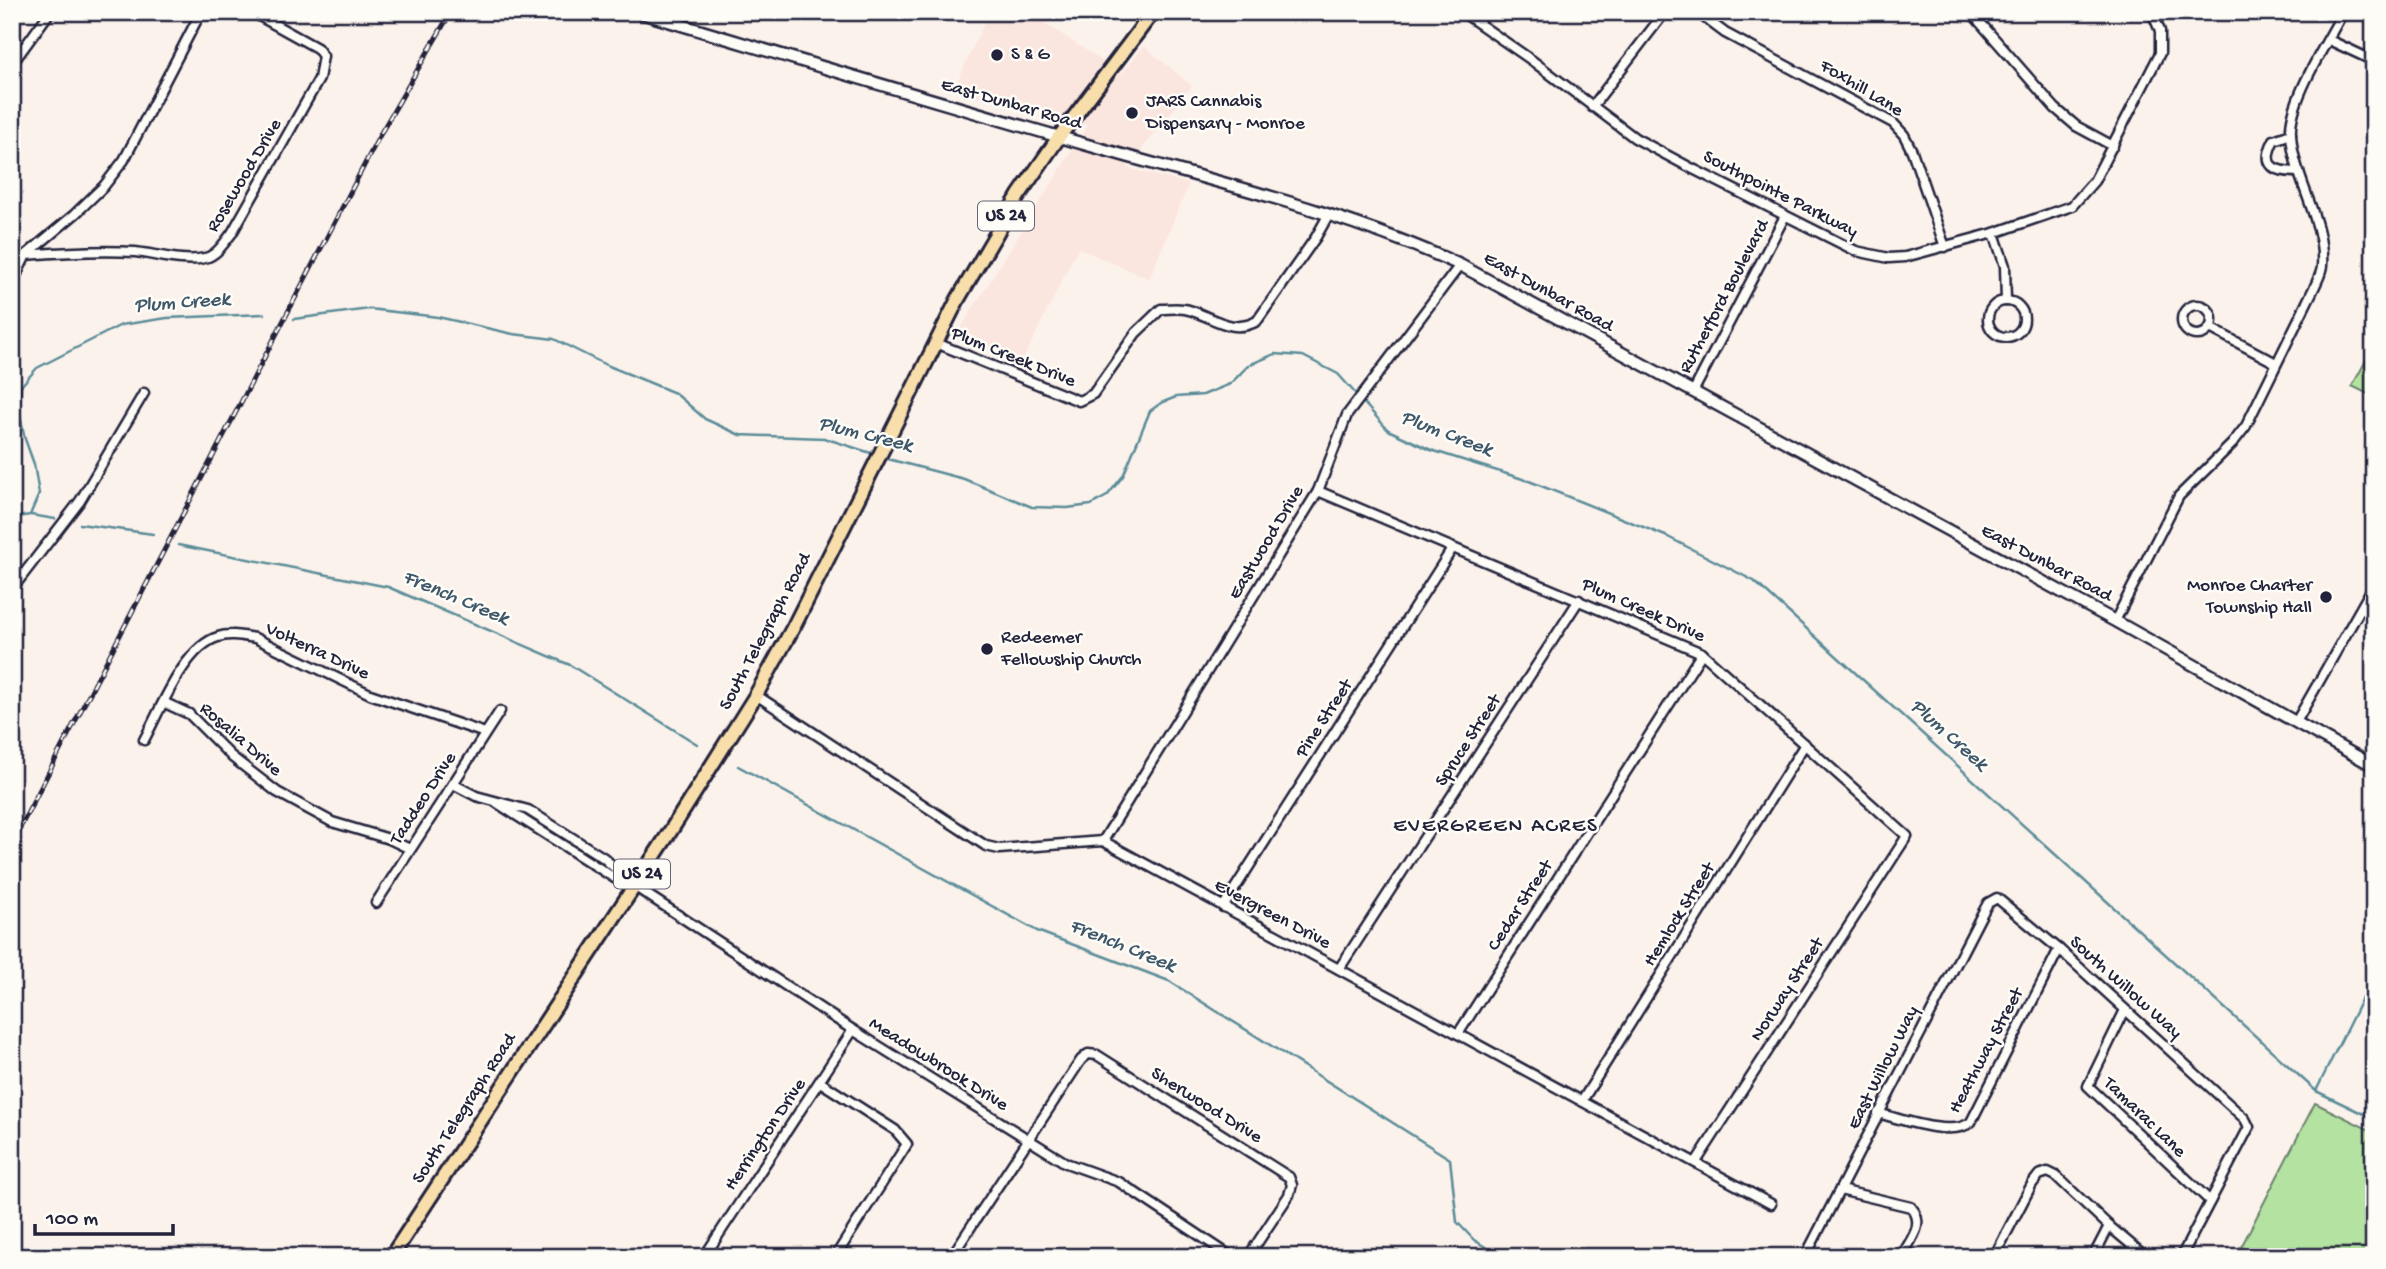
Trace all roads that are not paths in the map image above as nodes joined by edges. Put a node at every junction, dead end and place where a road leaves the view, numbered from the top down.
1 (50, 12) edge
2 (201, 12) edge
3 (252, 12) edge
4 (638, 12) edge
5 (1153, 12) edge
6 (1462, 12) edge
7 (1665, 12) edge
8 (1697, 12) edge
9 (1971, 12) edge
10 (2152, 12) edge
11 (2343, 12) edge
12 (2329, 40) junction
13 (2374, 61) edge
14 (12, 64) edge
15 (1592, 107) junction
16 (2291, 134) junction
17 (1059, 137) junction
18 (2113, 146) junction
19 (2299, 172) junction
20 (1329, 214) junction
21 (1785, 216) junction
22 (1994, 233) junction
23 (1945, 247) junction
24 (26, 255) junction
25 (12, 260) edge
26 (1460, 265) junction
27 (12, 284) edge
28 (2006, 301) junction
29 (2210, 328) dead end
30 (936, 343) junction
31 (2276, 363) junction
32 (1693, 392) junction
33 (144, 393) dead end
34 (1318, 491) junction
35 (1452, 549) junction
36 (2374, 585) edge
37 (12, 589) edge
38 (1579, 600) junction
39 (2115, 621) junction
40 (1702, 653) junction
41 (756, 695) junction
42 (165, 703) junction
43 (500, 711) dead end
44 (2296, 722) junction
45 (485, 733) junction
46 (144, 740) dead end
47 (1805, 744) junction
48 (2374, 766) edge
49 (453, 784) junction
50 (1907, 836) joint
51 (1102, 841) junction
52 (410, 849) junction
53 (634, 886) junction
54 (1997, 898) joint
55 (376, 904) dead end
56 (1223, 906) junction
57 (2059, 949) junction
58 (1339, 969) junction
59 (2125, 1010) junction
60 (853, 1030) junction
61 (1458, 1034) junction
62 (820, 1082) junction
63 (1582, 1101) junction
64 (1878, 1113) junction
65 (1028, 1138) junction
66 (1696, 1162) junction
67 (1840, 1190) junction
68 (2210, 1201) junction
69 (1771, 1204) dead end
70 (2109, 1226) junction
71 (1903, 1255) edge
72 (391, 1257) edge
73 (704, 1257) edge
74 (835, 1257) edge
75 (951, 1257) edge
76 (1232, 1257) edge
77 (1248, 1257) edge
78 (1805, 1257) edge
79 (1919, 1257) edge
80 (1994, 1257) edge
81 (2093, 1257) edge
82 (2146, 1257) edge
83 (2181, 1257) edge

1 - 14 street
2 - 24 street
3 - 24 street, Rosewood Drive
4 - 17 street, East Dunbar Road
5 - 17 main road, South Telegraph Road / US 24
6 - 15 street, Southpointe Parkway
7 - 15 street
8 - 23 street, Foxhill Lane
9 - 18 street
10 - 18 street, Southpointe Parkway
11 - 12 street
12 - 13 street
12 - 16 street
15 - 21 street, Southpointe Parkway
16 - 19 street
16 - 19 street
17 - 20 street, East Dunbar Road
17 - 30 main road, South Telegraph Road / US 24
18 - 22 street, Southpointe Parkway
19 - 31 street
20 - 26 street, East Dunbar Road
20 - 30 street, Plum Creek Drive
21 - 23 street, Southpointe Parkway
21 - 32 street, Rutherford Boulevard
22 - 23 street, Southpointe Parkway
22 - 28 street
24 - 25 street
24 - 27 street
26 - 32 street, East Dunbar Road
26 - 34 street, Eastwood Drive
28 - 28 street
29 - 31 street
30 - 41 main road, South Telegraph Road / US 24
31 - 39 street
32 - 39 street, East Dunbar Road
33 - 37 street
34 - 35 street, Plum Creek Drive
34 - 51 street, Eastwood Drive
35 - 38 street, Plum Creek Drive
35 - 56 street, Pine Street
36 - 44 street
38 - 40 street, Plum Creek Drive
38 - 58 street, Spruce Street
39 - 44 street, East Dunbar Road
40 - 47 street, Plum Creek Drive
40 - 61 street, Cedar Street
41 - 51 street
41 - 53 main road, South Telegraph Road / US 24
42 - 45 street, Volterra Drive
42 - 46 street, Volterra Drive
42 - 52 street, Rosalia Drive
43 - 45 street, Taddeo Drive
44 - 48 street, East Dunbar Road
45 - 49 street, Taddeo Drive
47 - 50 street, Plum Creek Drive
47 - 63 street, Hemlock Street
49 - 52 street, Taddeo Drive
49 - 53 street, Meadowbrook Drive
50 - 66 street, Norway Street
51 - 56 street, Evergreen Drive
52 - 55 street, Taddeo Drive
53 - 60 street, Meadowbrook Drive
53 - 72 main road, South Telegraph Road / US 24
54 - 57 street, South Willow Way
54 - 64 street, East Willow Way
56 - 58 street, Evergreen Drive
57 - 59 street, South Willow Way
57 - 64 street, Heathway Street
58 - 61 street, Evergreen Drive
59 - 68 street, Tamarac Lane
59 - 68 street, South Willow Way
60 - 62 street, Herrington Drive
60 - 65 street, Meadowbrook Drive
61 - 63 street, Evergreen Drive
62 - 73 street, Herrington Drive
62 - 74 street
63 - 66 street, Evergreen Drive
64 - 67 street, East Willow Way
65 - 75 street
65 - 76 street, Meadowbrook Drive
65 - 77 street, Sherwood Drive
66 - 69 street, Evergreen Drive
67 - 71 street
67 - 78 street, East Willow Way
68 - 83 street
70 - 80 street
70 - 81 street
70 - 82 street
71 - 79 street

